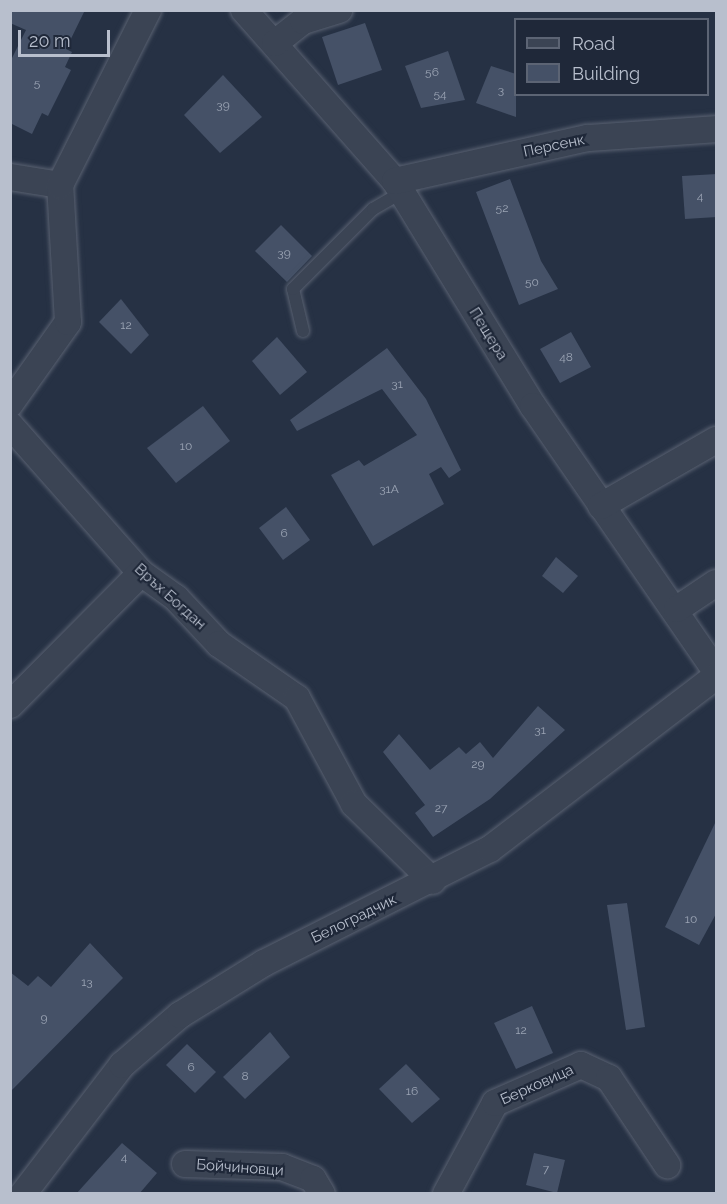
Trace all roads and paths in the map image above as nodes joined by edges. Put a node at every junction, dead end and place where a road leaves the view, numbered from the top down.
1 (148, 10) edge
2 (244, 10) edge
3 (339, 10) edge
4 (302, 16) edge
5 (275, 43) junction
6 (717, 129) edge
7 (10, 177) edge
8 (60, 185) junction
9 (398, 187) junction
10 (303, 331) dead end
11 (10, 404) edge
12 (10, 425) edge
13 (717, 440) edge
14 (601, 506) junction
15 (141, 573) junction
16 (717, 583) edge
17 (677, 609) junction
18 (717, 671) edge
19 (717, 676) edge
20 (10, 705) edge
21 (433, 881) junction
22 (185, 1164) dead end
23 (667, 1165) dead end
24 (23, 1194) edge
25 (322, 1194) edge
26 (446, 1194) edge

1 - 8 street
2 - 5 street, Пещера
3 - 4 street
4 - 5 street
5 - 9 street, Пещера
6 - 9 street, Персенк
7 - 8 street
8 - 11 street
9 - 10 lane
9 - 14 street, Пещера
12 - 15 street, Връх Богдан
13 - 14 street
14 - 17 street, Пещера
15 - 20 street
15 - 21 street, Връх Богдан
16 - 17 street
17 - 18 street, Пещера
19 - 21 street, Белоградчик
21 - 24 street, Белоградчик
22 - 25 street, Бойчиновци
23 - 26 street, Берковица

